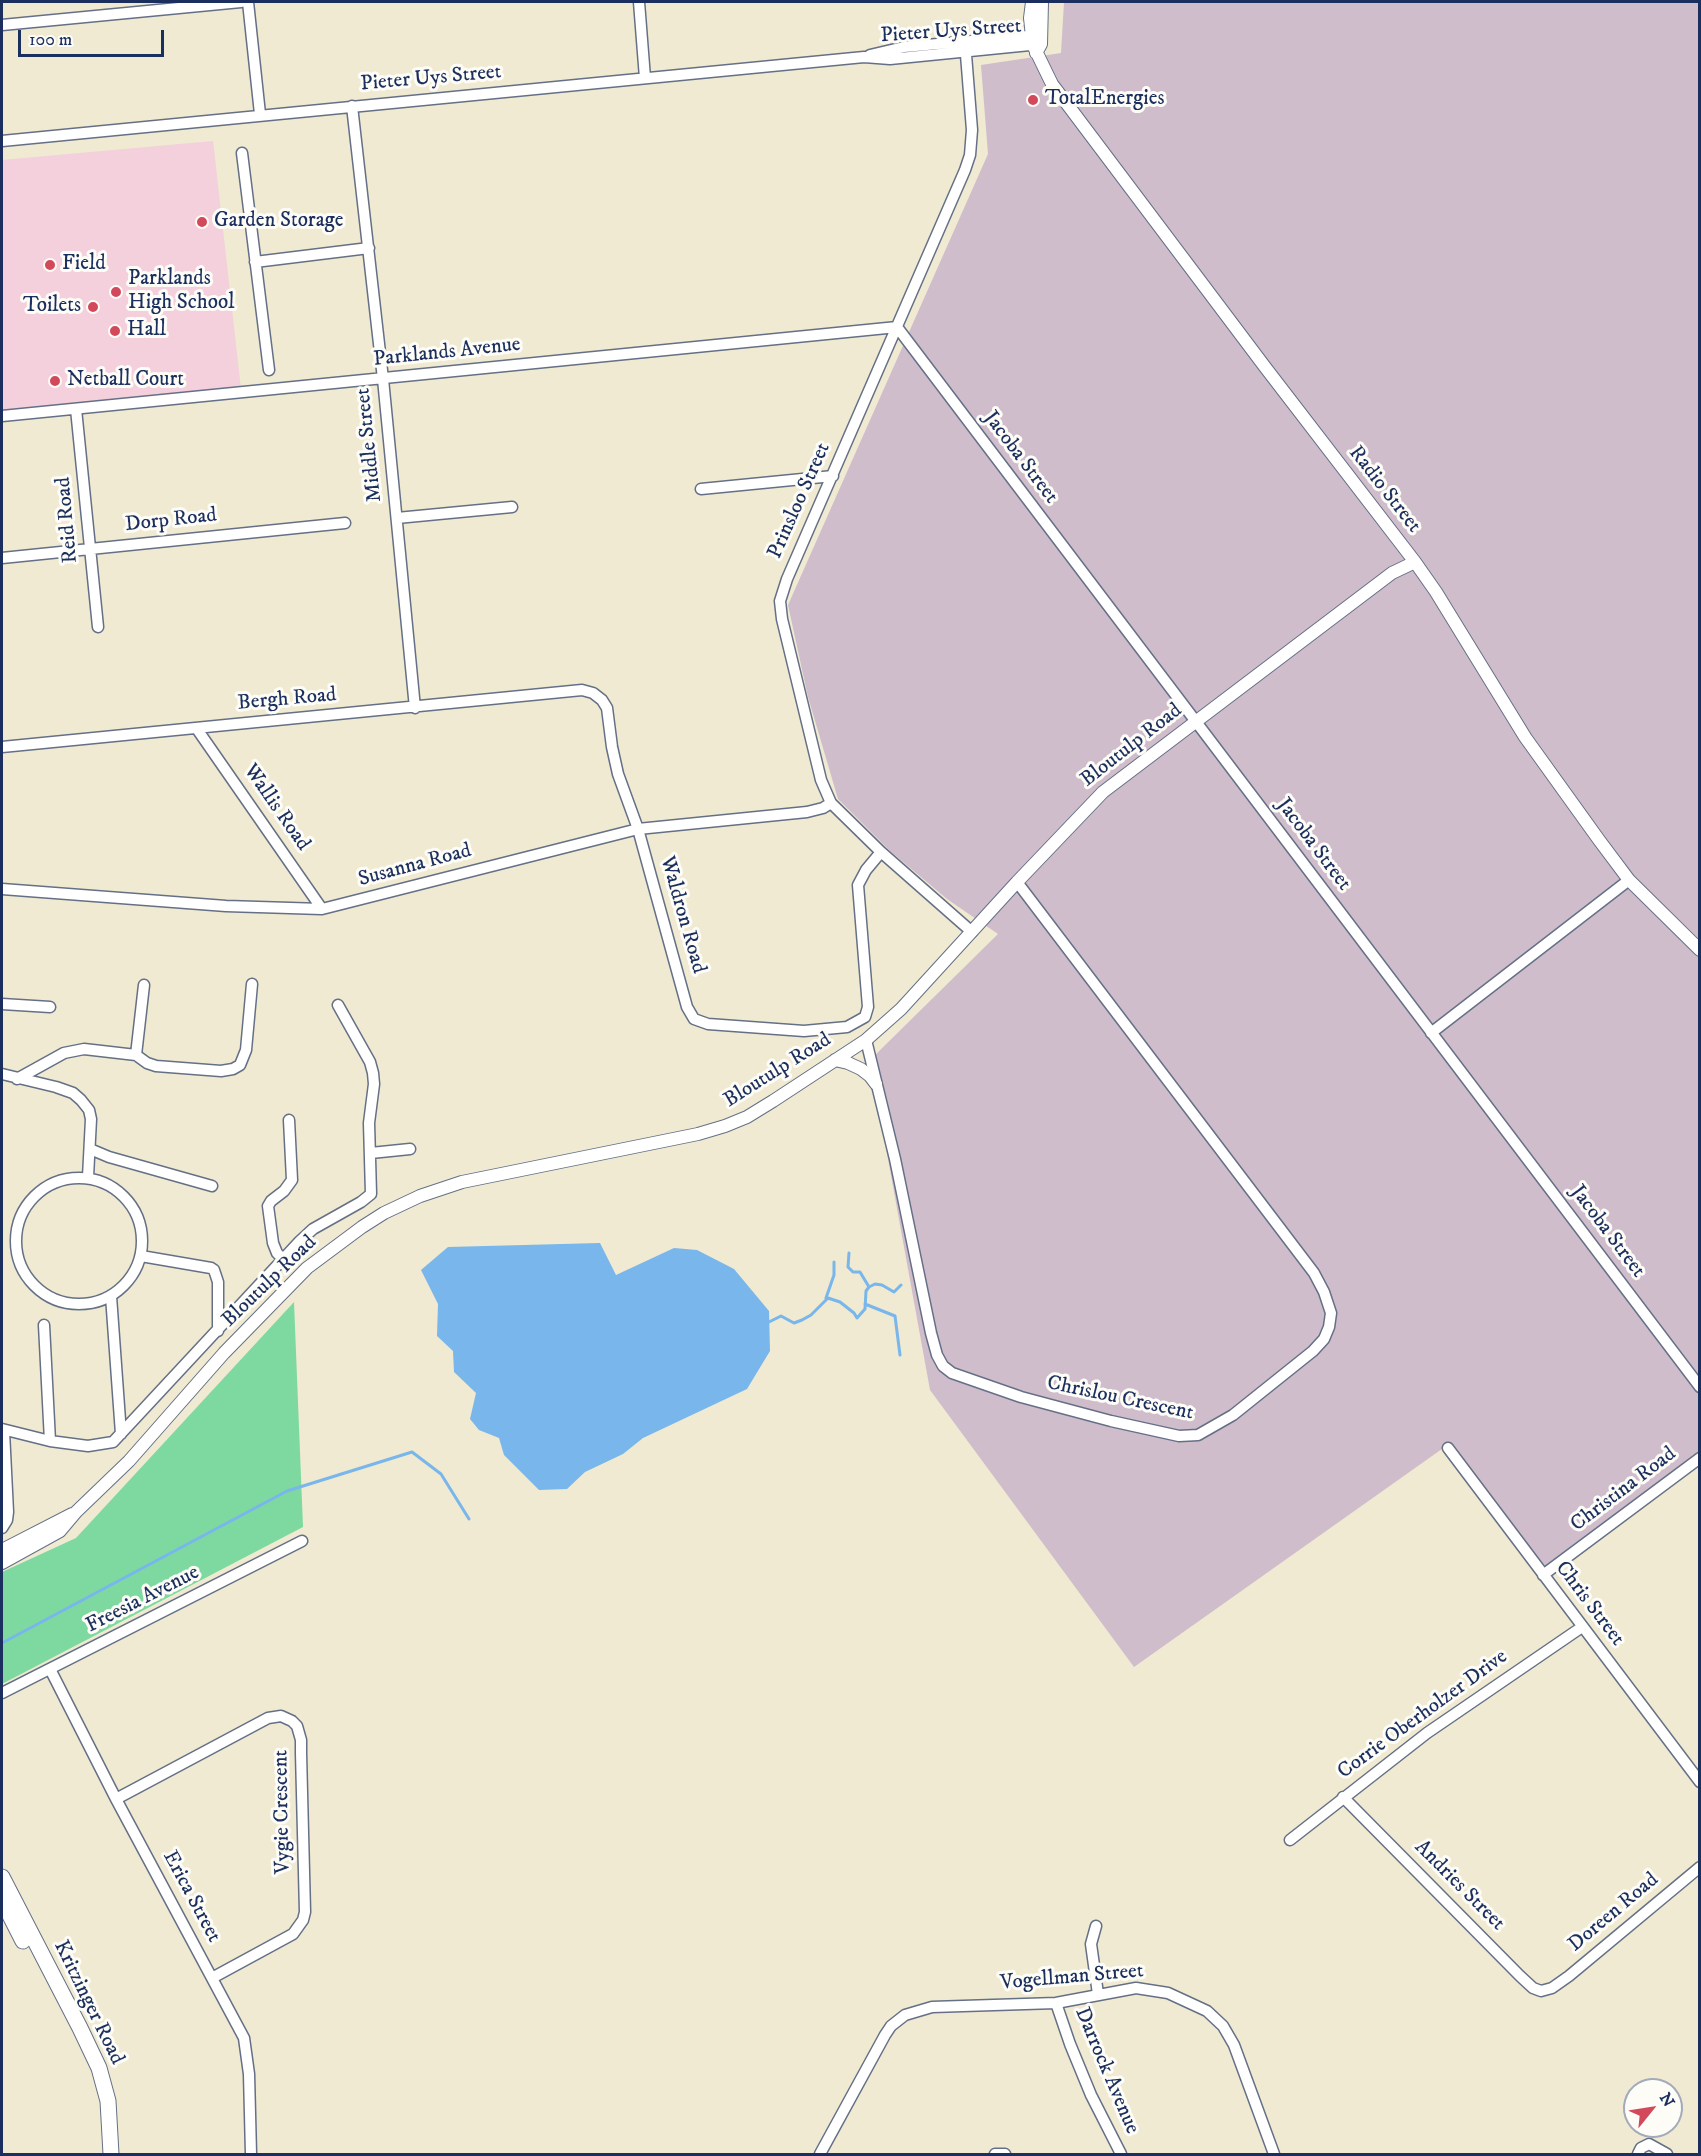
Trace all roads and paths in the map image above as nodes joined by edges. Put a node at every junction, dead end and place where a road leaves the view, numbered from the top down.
1 (241, 2) edge
2 (248, 2) edge
3 (639, 2) edge
4 (1032, 2) edge
5 (1042, 2) edge
6 (2, 25) edge
7 (1037, 42) junction
8 (965, 47) junction
9 (645, 78) junction
10 (352, 106) junction
11 (260, 114) junction
12 (2, 141) edge
13 (242, 153) dead end
14 (369, 248) junction
15 (255, 262) junction
16 (897, 327) junction
17 (269, 370) dead end
18 (383, 379) junction
19 (76, 409) junction
20 (2, 416) edge
21 (833, 476) junction
22 (701, 489) dead end
23 (512, 507) dead end
24 (397, 518) junction
25 (345, 523) dead end
26 (90, 549) junction
27 (2, 558) edge
28 (1414, 562) junction
29 (98, 627) dead end
30 (576, 691) joint
31 (416, 708) junction
32 (1195, 721) junction
33 (197, 729) junction
34 (2, 747) edge
35 (831, 803) junction
36 (638, 829) junction
37 (881, 852) junction
38 (1629, 880) junction
39 (1017, 882) junction
40 (2, 890) edge
41 (322, 909) junction
42 (972, 932) junction
43 (1700, 950) edge
44 (252, 984) dead end
45 (144, 985) dead end
46 (2, 1004) edge
47 (338, 1005) dead end
48 (50, 1007) dead end
49 (1431, 1033) junction
50 (866, 1040) junction
51 (136, 1055) junction
52 (835, 1060) junction
53 (2, 1074) edge
54 (17, 1079) junction
55 (876, 1084) junction
56 (289, 1120) dead end
57 (90, 1149) junction
58 (410, 1149) dead end
59 (371, 1153) junction
60 (88, 1177) junction
61 (212, 1186) dead end
62 (141, 1256) junction
63 (283, 1259) junction
64 (111, 1296) junction
65 (44, 1324) dead end
66 (218, 1331) junction
67 (1700, 1387) edge
68 (119, 1408) junction
69 (139, 1414) junction
70 (3, 1430) edge
71 (121, 1434) junction
72 (50, 1441) junction
73 (1448, 1448) dead end
74 (1700, 1458) edge
75 (76, 1512) junction
76 (2, 1528) edge
77 (302, 1541) dead end
78 (2, 1550) edge
79 (2, 1563) edge
80 (1543, 1575) junction
81 (1582, 1627) junction
82 (50, 1669) junction
83 (2, 1694) edge
84 (1700, 1782) edge
85 (1343, 1797) junction
86 (116, 1799) junction
87 (1290, 1840) dead end
88 (1700, 1867) edge
89 (2, 1876) edge
90 (2, 1900) edge
91 (1096, 1926) dead end
92 (212, 1978) junction
93 (1552, 1988) joint
94 (1098, 1994) junction
95 (1056, 2003) junction
96 (103, 2154) edge
97 (111, 2154) edge
98 (251, 2154) edge
99 (820, 2154) edge
100 (995, 2154) edge
101 (1005, 2154) edge
102 (1121, 2154) edge
103 (1274, 2154) edge
104 (1638, 2154) edge
105 (1667, 2154) edge

1 - 6 street
2 - 11 street
3 - 9 street
4 - 7 street
5 - 7 street
7 - 8 street, Pieter Uys Street
7 - 28 street, Radio Street
8 - 9 street, Pieter Uys Street
8 - 16 street, Prinsloo Street
9 - 10 street, Pieter Uys Street
10 - 11 street, Pieter Uys Street
10 - 14 street, Middle Street
11 - 12 street, Pieter Uys Street
13 - 15 street
14 - 15 street
14 - 18 street, Middle Street
15 - 17 street
16 - 18 street, Parklands Avenue
16 - 21 street, Prinsloo Street
16 - 32 street, Jacoba Street
18 - 19 street, Parklands Avenue
18 - 24 street, Middle Street
19 - 20 street, Parklands Avenue
19 - 26 street, Reid Road
21 - 22 street
21 - 35 street, Prinsloo Street
23 - 24 street
24 - 31 street, Middle Street
25 - 26 street, Dorp Road
26 - 27 street, Dorp Road
26 - 29 street, Reid Road
28 - 32 street, Bloutulp Road
28 - 38 street, Radio Street
30 - 31 street, Bergh Road
30 - 36 street, Waldron Road
31 - 33 street, Bergh Road
32 - 39 street, Bloutulp Road
32 - 49 street, Jacoba Street
33 - 34 street, Bergh Road
33 - 41 street, Wallis Road
35 - 36 street, Susanna Road
35 - 37 street, Prinsloo Street
36 - 37 street, Waldron Road
36 - 41 street, Susanna Road
37 - 42 street, Prinsloo Street
38 - 43 street, Radio Street
38 - 49 street
39 - 42 street, Bloutulp Road
39 - 55 street, Chrislou Crescent
40 - 41 street, Susanna Road
42 - 50 street, Bloutulp Road
44 - 51 street
45 - 51 street
46 - 48 street
47 - 59 street
49 - 67 street, Jacoba Street
50 - 52 street, Bloutulp Road
50 - 55 street, Chrislou Crescent
51 - 54 street
52 - 55 street
52 - 75 street, Bloutulp Road
53 - 54 street
54 - 57 street
56 - 63 street
57 - 60 street
57 - 61 street
58 - 59 street
59 - 63 street
60 - 62 street
60 - 64 street
62 - 64 street
62 - 66 street
63 - 66 street
64 - 68 street
65 - 72 street
66 - 69 street
68 - 69 street
68 - 71 street
69 - 71 street
70 - 72 street
70 - 76 street
71 - 72 street
73 - 80 street, Chris Street
74 - 80 street, Christina Road
75 - 78 street, Bloutulp Road
75 - 79 street, Bloutulp Road
77 - 82 street, Freesia Avenue
80 - 81 street, Chris Street
81 - 84 street, Chris Street
81 - 85 street, Corrie Oberholzer Drive
82 - 83 street, Freesia Avenue
82 - 86 street, Erica Street
85 - 87 street, Corrie Oberholzer Drive
85 - 93 street, Andries Street
86 - 92 street, Erica Street
86 - 92 street, Vygie Crescent
88 - 93 street, Doreen Road
89 - 97 main road, Kritzinger Road
90 - 96 main road, Kritzinger Road
91 - 94 street
92 - 98 street, Erica Street
94 - 95 street, Vogellman Street
94 - 103 street, Vogellman Street
95 - 99 street, Vogellman Street
95 - 102 street, Darrock Avenue
100 - 101 street
104 - 105 street

